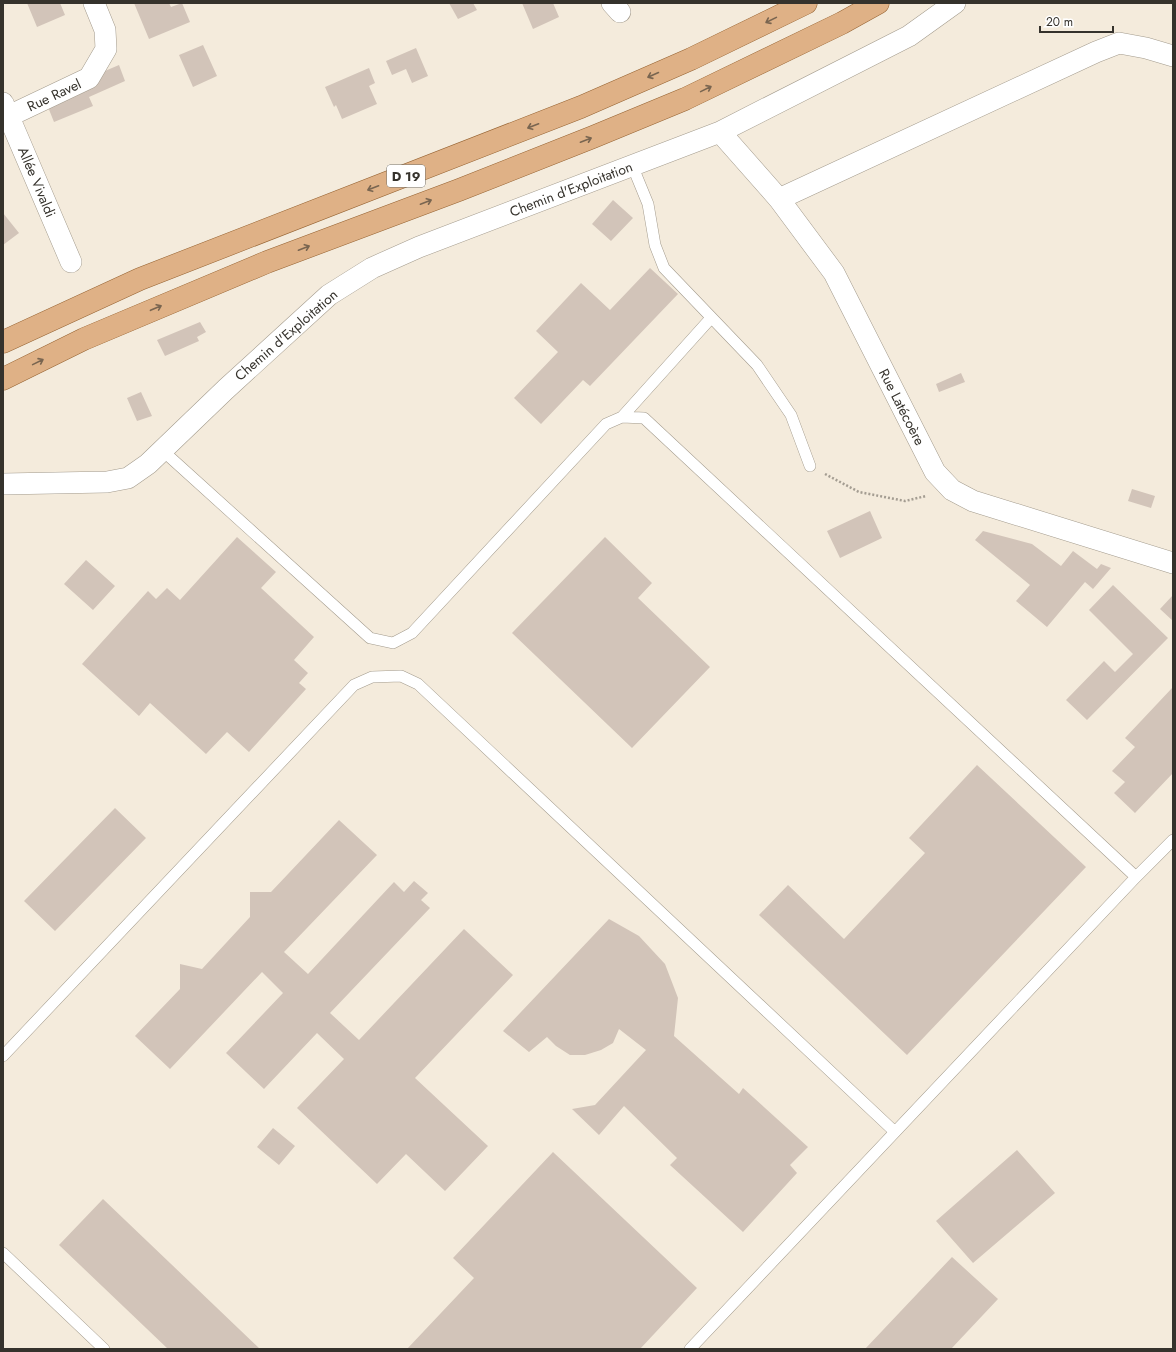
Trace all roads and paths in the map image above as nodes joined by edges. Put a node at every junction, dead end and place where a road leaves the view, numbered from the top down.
1 (94, 3) edge
2 (806, 3) edge
3 (878, 3) edge
4 (955, 3) edge
5 (1173, 56) edge
6 (5, 112) edge
7 (720, 132) junction
8 (632, 165) junction
9 (779, 199) junction
10 (71, 262) dead end
11 (711, 318) junction
12 (3, 342) edge
13 (3, 379) edge
14 (622, 417) junction
15 (162, 450) junction
16 (810, 466) joint
17 (3, 484) edge
18 (952, 490) junction
19 (1173, 563) edge
20 (1173, 840) edge
21 (1136, 877) junction
22 (3, 1056) edge
23 (895, 1132) junction
24 (3, 1253) edge
25 (104, 1349) edge
26 (690, 1349) edge

1 - 6 street, Rue Ravel
2 -> 12 main road, D 19
13 -> 3 main road, D 19
4 - 7 street, Chemin d'Exploitation
5 - 9 street
6 - 10 street, Allée Vivaldi
7 - 8 street, Chemin d'Exploitation
7 - 9 street, Rue Latécoère
8 - 11 lane
8 - 15 street, Chemin d'Exploitation
9 - 18 street, Rue Latécoère
11 - 14 lane
11 - 16 lane
14 - 15 lane
14 - 21 lane
15 - 17 street, Chemin d'Exploitation
16 - 18 path
18 - 19 street, Rue Latécoère
20 - 21 lane
21 - 23 lane
22 - 23 lane
23 - 26 lane
24 - 25 lane

